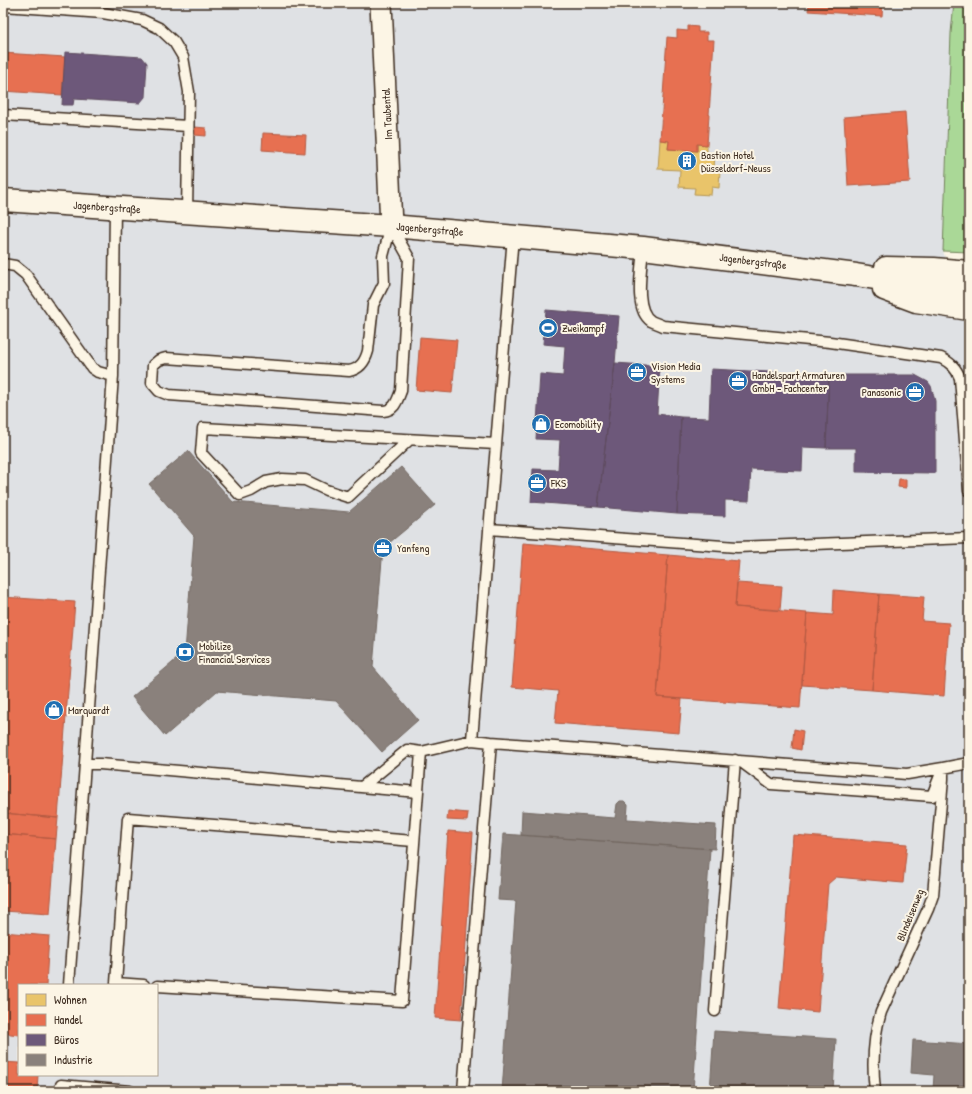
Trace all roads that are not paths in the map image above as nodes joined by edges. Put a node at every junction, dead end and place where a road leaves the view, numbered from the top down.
1 (381, 3) edge
2 (4, 6) dead end
3 (3, 115) edge
4 (188, 126) junction
5 (3, 200) edge
6 (115, 207) junction
7 (187, 212) junction
8 (391, 226) junction
9 (513, 236) junction
10 (643, 248) junction
11 (3, 264) edge
12 (969, 272) edge
13 (856, 275) junction
14 (969, 293) edge
15 (969, 310) edge
16 (113, 376) junction
17 (409, 440) junction
18 (496, 444) junction
19 (969, 491) edge
20 (489, 529) junction
21 (969, 538) edge
22 (472, 740) junction
23 (491, 742) junction
24 (421, 752) junction
25 (738, 761) junction
26 (969, 763) edge
27 (86, 764) junction
28 (943, 768) junction
29 (363, 786) junction
30 (418, 792) junction
31 (414, 841) junction
32 (69, 984) edge
33 (116, 984) edge
34 (158, 986) edge
35 (715, 1011) dead end
36 (61, 1084) edge
37 (95, 1090) edge
38 (130, 1091) edge
39 (463, 1091) edge
40 (875, 1091) edge

1 - 8 street, Im Taubental
2 - 4 lane
3 - 4 lane
4 - 7 lane
5 - 6 street, Jagenbergstraße
6 - 7 street, Jagenbergstraße
6 - 16 lane
7 - 8 street, Jagenbergstraße
8 - 8 lane
8 - 9 street, Jagenbergstraße
9 - 10 street, Jagenbergstraße
9 - 18 lane
10 - 13 street, Jagenbergstraße
10 - 19 lane
11 - 16 lane
12 - 13 street, Jagenbergstraße
13 - 14 street, Jagenbergstraße
13 - 15 street, Jagenbergstraße
16 - 27 lane
17 - 17 lane
17 - 18 lane
18 - 20 lane
20 - 21 lane
20 - 22 lane
22 - 23 lane
22 - 24 lane
23 - 25 lane
23 - 39 lane
24 - 29 lane
24 - 30 lane
25 - 28 lane
25 - 28 lane
25 - 35 lane
26 - 28 lane
27 - 29 lane
27 - 32 lane
28 - 40 lane, Blindeisenweg
29 - 30 lane
30 - 31 lane
31 - 33 lane
31 - 34 lane
36 - 37 lane
37 - 38 lane

